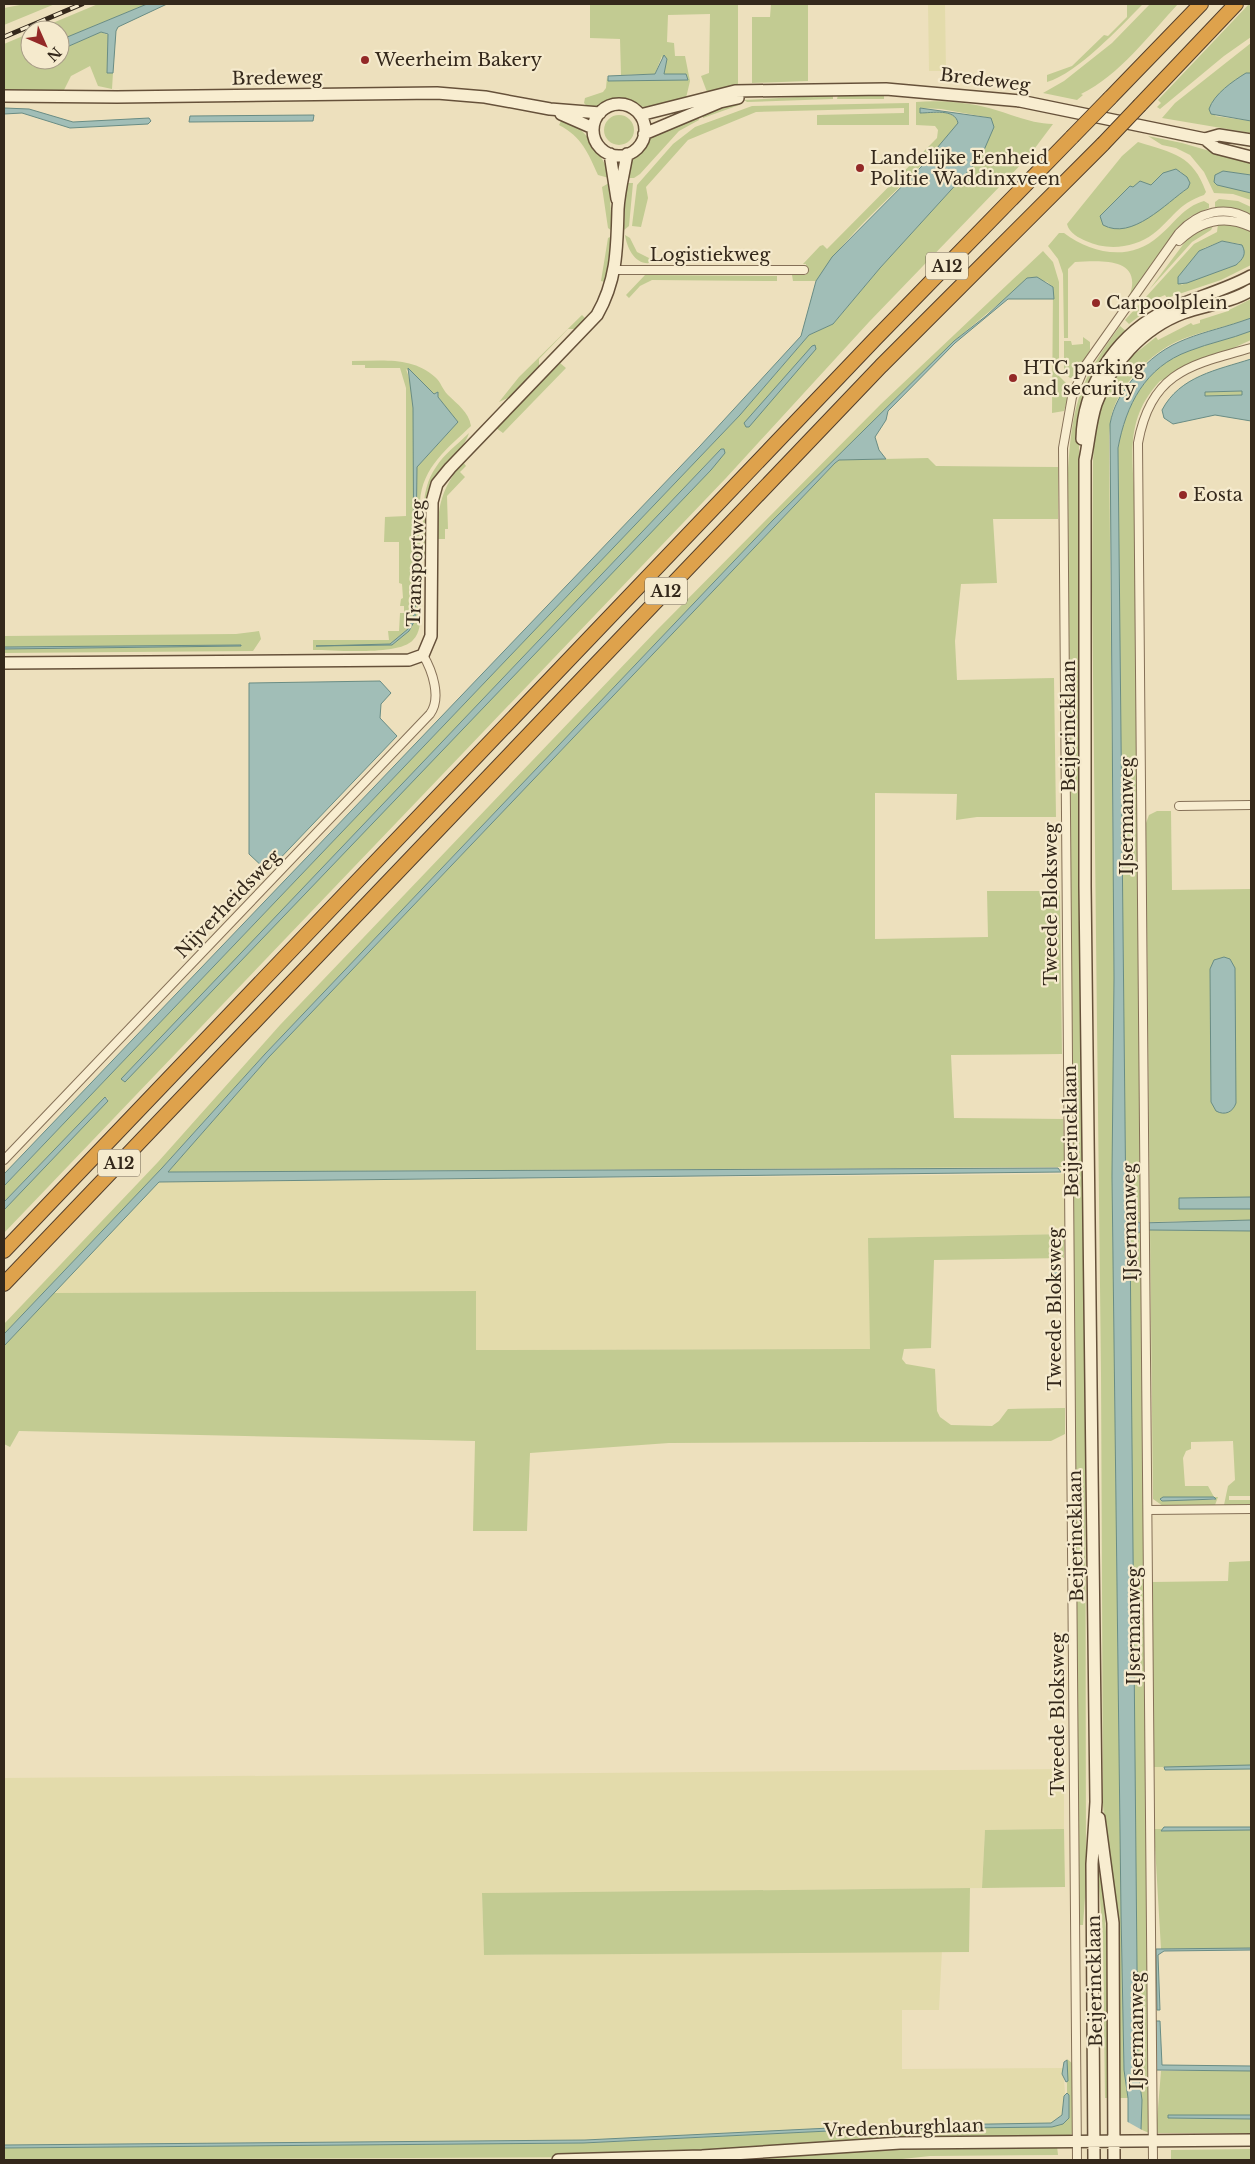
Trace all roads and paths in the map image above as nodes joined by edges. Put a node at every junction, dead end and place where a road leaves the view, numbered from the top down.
1 (1197, 4) edge
2 (1201, 4) edge
3 (1236, 4) edge
4 (1175, 31) junction
5 (757, 92) junction
6 (4, 96) edge
7 (550, 109) junction
8 (600, 113) junction
9 (640, 116) junction
10 (593, 128) junction
11 (644, 134) junction
12 (1205, 139) junction
13 (1251, 140) edge
14 (610, 154) junction
15 (626, 154) junction
16 (1251, 157) edge
17 (618, 207) junction
18 (1251, 220) edge
19 (1251, 227) edge
20 (1170, 249) junction
21 (615, 270) junction
22 (804, 270) dead end
23 (1251, 276) edge
24 (1251, 290) edge
25 (1251, 348) edge
26 (1086, 460) junction
27 (423, 655) junction
28 (4, 663) edge
29 (1251, 805) edge
30 (1179, 806) dead end
31 (4, 1160) edge
32 (4, 1251) edge
33 (4, 1284) edge
34 (1251, 1509) edge
35 (1148, 1510) junction
36 (1096, 1802) junction
37 (1251, 2140) edge
38 (1147, 2141) junction
39 (1076, 2142) junction
40 (1094, 2142) junction
41 (1114, 2142) junction
42 (558, 2160) edge
43 (1076, 2160) edge
44 (1094, 2160) edge
45 (1114, 2160) edge
46 (1152, 2160) edge

1 - 4 highway, A12
2 - 4 highway, A12
3 - 33 highway, A12, bridge
4 - 32 highway, A12, bridge
5 - 9 main road, Bredeweg
5 - 11 main road, Bredeweg
5 - 12 main road, Bredeweg
6 - 7 main road, Bredeweg
7 - 8 main road, Bredeweg
7 - 10 main road, Bredeweg
8 - 9 main road
8 - 10 main road
9 - 11 main road
10 - 14 main road
11 - 15 main road
12 - 13 main road, Bredeweg
12 - 16 main road, Bredeweg
14 - 15 main road
14 - 17 main road, Transportweg
15 - 17 main road, Transportweg
17 - 21 main road, Transportweg
18 - 20 street, Tweede Bloksweg
19 - 20 street, Tweede Bloksweg
20 - 39 street, Tweede Bloksweg
21 - 22 street, Logistiekweg
21 - 27 main road, Transportweg
23 - 26 main road, Beijerincklaan
24 - 26 main road, Beijerincklaan
25 - 35 street, IJsermanweg
26 - 36 main road, Beijerincklaan
27 - 28 main road
27 - 31 street, Nijverheidsweg
29 - 30 street
34 - 35 street
35 - 38 street, IJsermanweg
36 - 40 main road, Beijerincklaan
36 - 41 main road, Beijerincklaan
37 - 38 main road, Vredenburghlaan
38 - 41 main road, Vredenburghlaan
38 - 46 street, IJsermanweg
39 - 40 main road, Vredenburghlaan
39 - 42 main road, Vredenburghlaan
39 - 43 street, Tweede Bloksweg
40 - 41 main road, Vredenburghlaan
40 - 44 main road, Beijerincklaan
41 - 45 main road, Beijerincklaan

